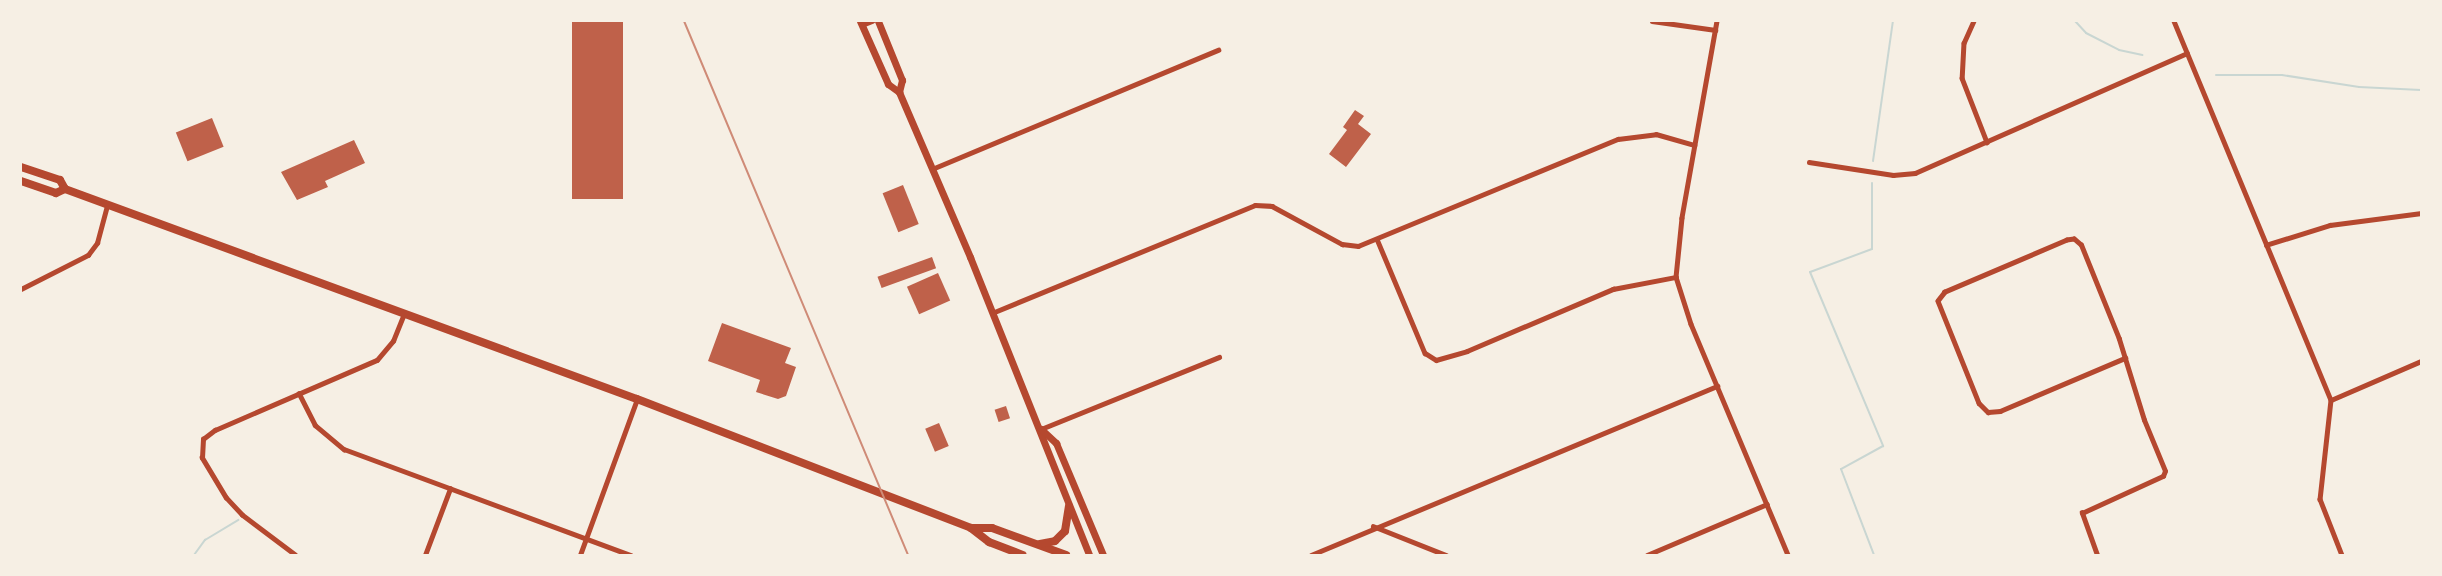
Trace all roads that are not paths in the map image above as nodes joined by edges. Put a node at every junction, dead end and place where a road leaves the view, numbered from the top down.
1 (872, 21) edge
2 (878, 21) edge
3 (1652, 21) edge
4 (1717, 21) edge
5 (1974, 21) edge
6 (2174, 21) edge
7 (861, 23) edge
8 (1715, 30) junction
9 (1218, 50) dead end
10 (2187, 53) junction
11 (899, 92) junction
12 (1988, 142) junction
13 (1694, 145) junction
14 (1809, 162) dead end
15 (21, 167) edge
16 (932, 169) junction
17 (21, 182) edge
18 (65, 189) junction
19 (108, 205) junction
20 (2421, 213) edge
21 (1377, 239) junction
22 (2266, 245) junction
23 (1676, 277) junction
24 (21, 289) edge
25 (992, 313) junction
26 (404, 314) junction
27 (1219, 357) dead end
28 (2125, 358) junction
29 (2421, 361) edge
30 (1717, 386) junction
31 (299, 393) junction
32 (637, 399) junction
33 (2331, 400) junction
34 (1041, 429) junction
35 (450, 489) junction
36 (1767, 504) junction
37 (1069, 506) junction
38 (1373, 526) junction
39 (971, 528) junction
40 (586, 538) junction
41 (1038, 545) junction
42 (295, 555) edge
43 (425, 555) edge
44 (580, 555) edge
45 (631, 555) edge
46 (1023, 555) edge
47 (1066, 555) edge
48 (1089, 555) edge
49 (1103, 555) edge
50 (1311, 555) edge
51 (1446, 555) edge
52 (1647, 555) edge
53 (1788, 555) edge
54 (2097, 555) edge
55 (2342, 555) edge

1 - 7 street
2 - 11 main road
3 - 8 street
4 - 8 street
5 - 12 street
6 - 10 street
7 - 11 main road
8 - 13 street
9 - 16 street
10 - 12 street
10 - 22 street
11 - 16 main road
12 - 14 street
13 - 21 street
13 - 23 street
15 - 18 main road
16 - 25 main road
17 - 18 main road
18 - 19 main road
19 - 24 street
19 - 26 main road
20 - 22 street
21 - 23 street
21 - 25 street
22 - 33 street
23 - 30 street
25 - 34 main road
26 - 31 street
26 - 32 main road
27 - 34 street
28 - 28 street
28 - 54 street
29 - 33 street
30 - 36 street
30 - 38 street
31 - 35 street
31 - 42 street
32 - 39 main road
32 - 40 street
33 - 55 street
34 - 37 main road
34 - 49 main road
35 - 40 street
35 - 43 street
36 - 52 street
36 - 53 street
37 - 41 main road
37 - 48 main road
38 - 50 street
38 - 51 street
39 - 41 main road
39 - 46 main road
40 - 44 street
40 - 45 street
41 - 47 main road

